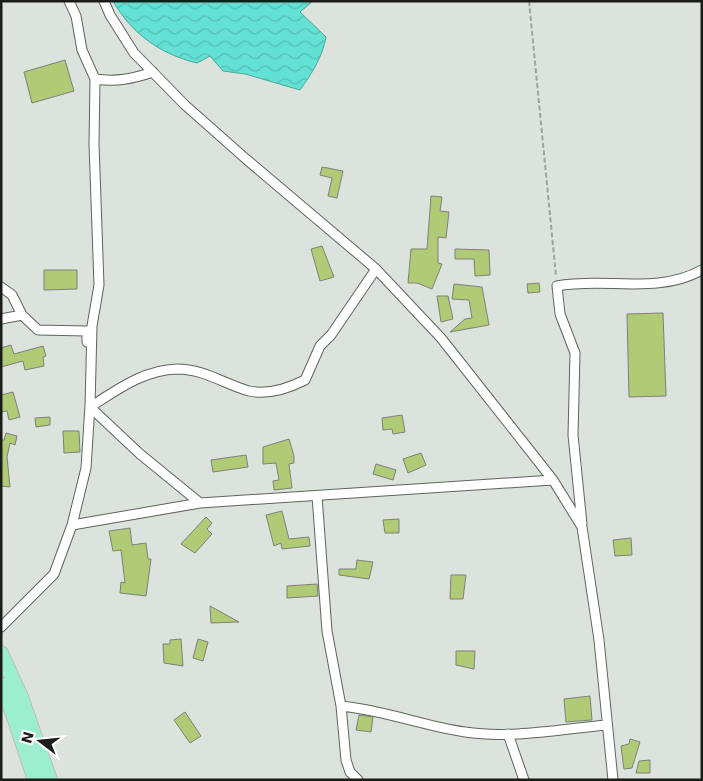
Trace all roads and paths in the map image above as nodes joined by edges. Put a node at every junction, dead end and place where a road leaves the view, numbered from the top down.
1 (70, 1) edge
2 (104, 1) edge
3 (529, 1) edge
4 (153, 72) junction
5 (95, 79) junction
6 (376, 269) junction
7 (702, 270) edge
8 (557, 286) junction
9 (1, 287) edge
10 (22, 315) junction
11 (1, 320) edge
12 (90, 407) junction
13 (553, 480) junction
14 (317, 496) junction
15 (200, 503) junction
16 (72, 525) junction
17 (582, 527) junction
18 (1, 627) edge
19 (1, 653) edge
20 (1, 685) edge
21 (341, 706) junction
22 (607, 725) junction
23 (508, 734) junction
24 (35, 780) edge
25 (50, 780) edge
26 (358, 780) edge
27 (524, 780) edge
28 (613, 780) edge

1 - 5 street
2 - 4 street
3 - 8 path
4 - 5 street
4 - 6 street
5 - 12 street
6 - 12 street
6 - 13 street
7 - 8 street
8 - 17 street
9 - 10 street
10 - 11 street
10 - 12 street
12 - 15 street
12 - 16 street
13 - 14 street
13 - 17 street
14 - 15 street
14 - 21 street
15 - 16 street
16 - 18 street
17 - 22 street
19 - 25 main road
20 - 24 main road
21 - 23 street
21 - 26 street
22 - 23 street
22 - 28 street
23 - 27 street

